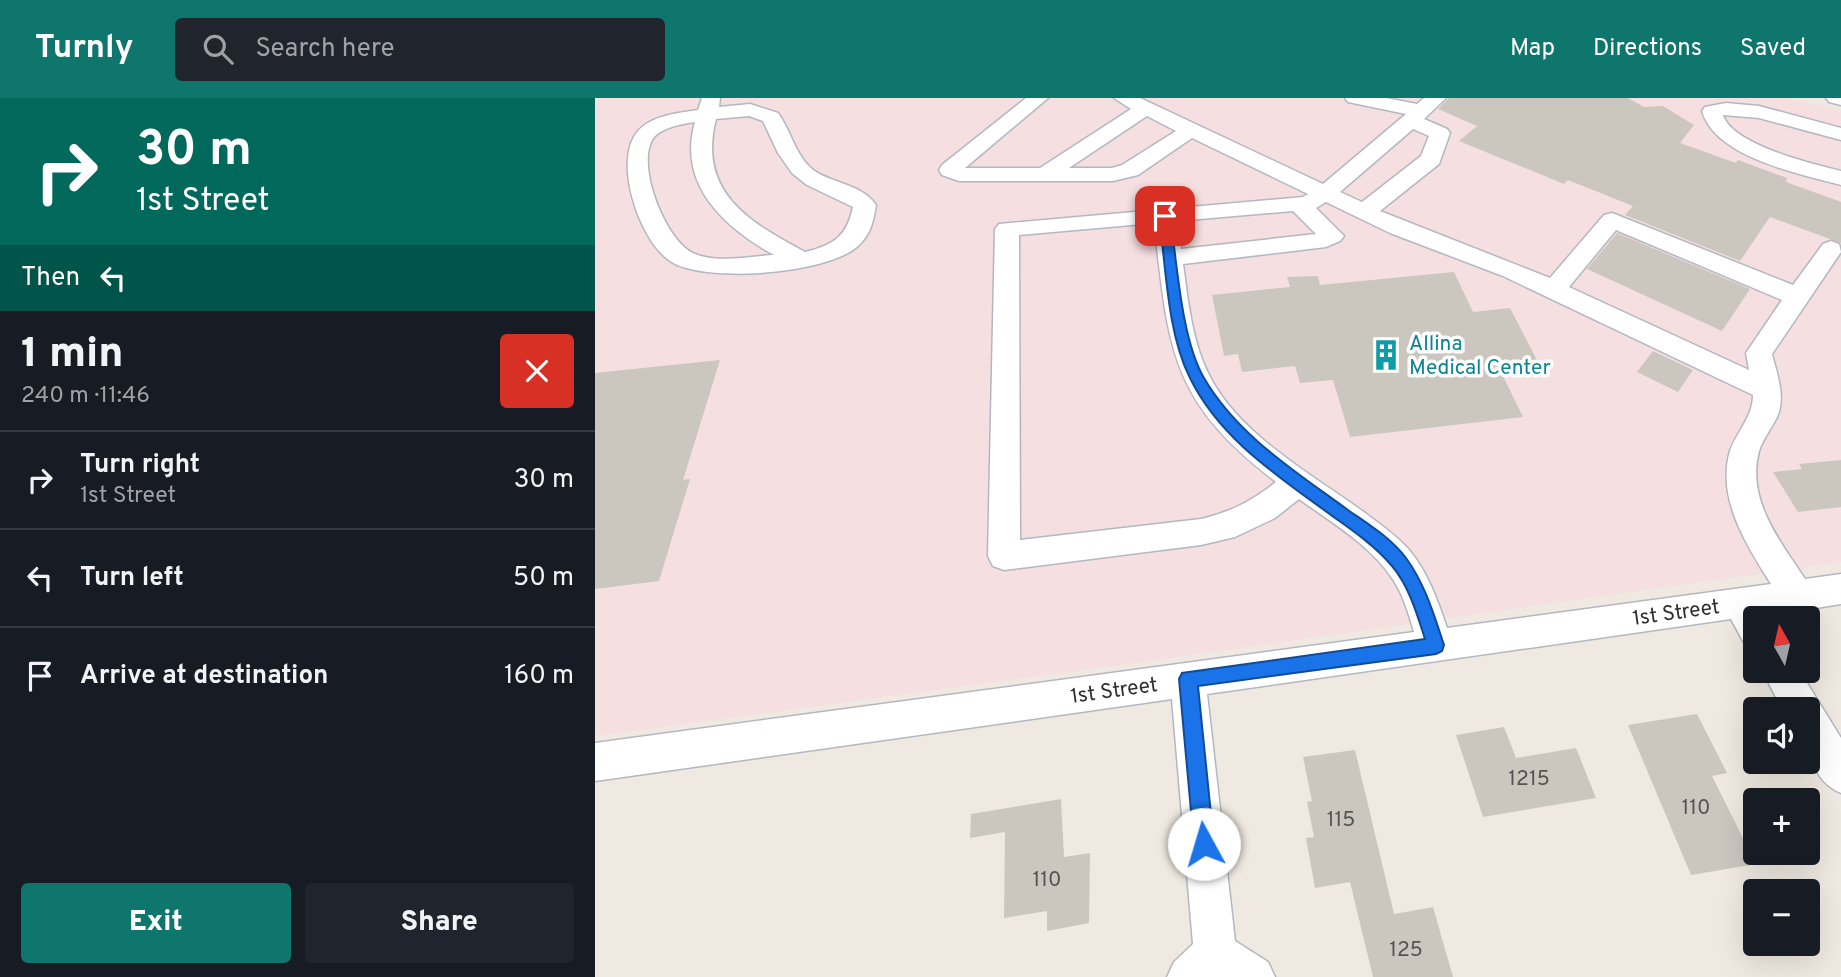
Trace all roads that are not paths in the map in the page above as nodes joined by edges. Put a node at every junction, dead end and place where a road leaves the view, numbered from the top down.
1 (1038, 98) edge
2 (1124, 98) edge
3 (1355, 98) edge
4 (1379, 100) edge
5 (708, 106) edge
6 (1146, 108) junction
7 (1424, 110) edge
8 (1191, 130) junction
9 (1841, 134) edge
10 (1045, 174) junction
11 (1841, 178) edge
12 (1326, 193) junction
13 (1299, 204) junction
14 (1364, 212) junction
15 (1165, 216) junction
16 (1831, 249) dead end
17 (1171, 258) junction
18 (805, 262) junction
19 (1553, 290) junction
20 (1798, 297) junction
21 (1765, 389) junction
22 (1299, 481) junction
23 (1841, 589) edge
24 (1797, 595) junction
25 (1772, 606) edge
26 (1743, 617) edge
27 (1436, 645) junction
28 (1188, 679) junction
29 (1820, 738) edge
30 (595, 762) edge
31 (1841, 774) edge
32 (1202, 965) edge
33 (1253, 977) edge

1 - 10 street
2 - 6 street
3 - 4 street
4 - 7 street
5 - 18 street
5 - 18 street
5 - 18 street
6 - 8 street
6 - 10 street
7 - 12 street
7 - 14 street
8 - 10 street
8 - 12 street
9 - 11 street
12 - 13 street
12 - 14 street
13 - 15 street
13 - 17 street
14 - 19 street
15 - 17 street
15 - 22 street
16 - 20 street
17 - 22 street
19 - 20 street
19 - 21 street
20 - 21 street
21 - 24 street
22 - 27 street
23 - 24 street, 1st Street
24 - 25 street, 1st Street
26 - 27 street, 1st Street
27 - 28 street, 1st Street
28 - 30 street, 1st Street
28 - 32 street
29 - 31 street
32 - 33 street

